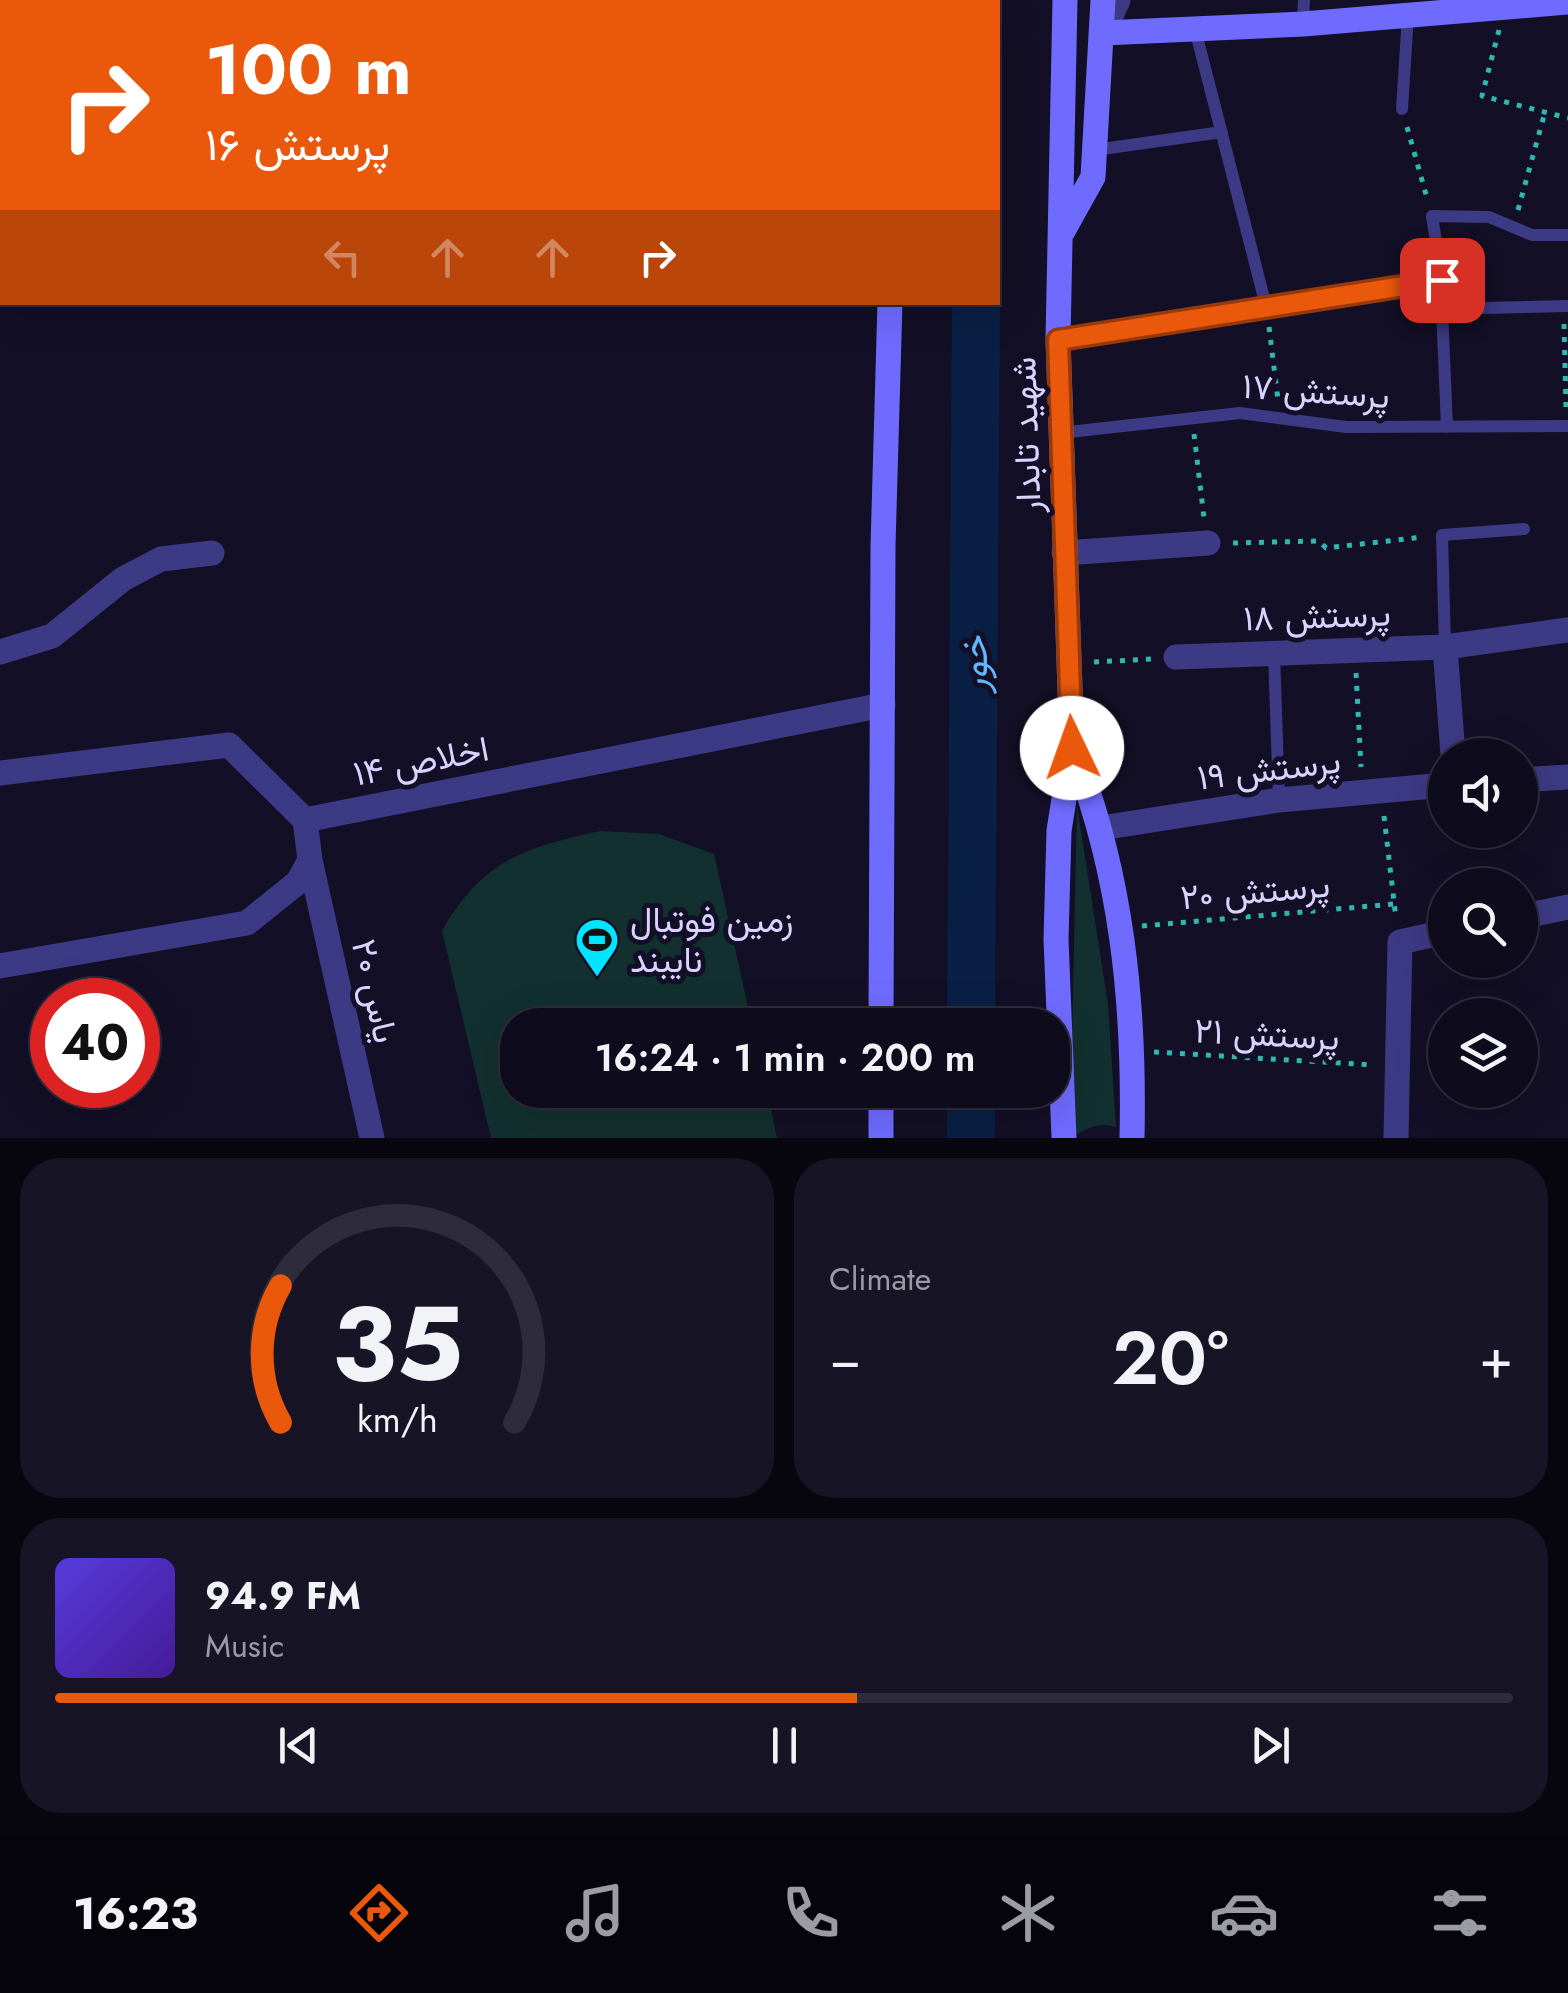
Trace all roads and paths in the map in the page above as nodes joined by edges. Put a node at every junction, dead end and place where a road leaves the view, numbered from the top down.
1 (1065, 0) edge
2 (1103, 0) edge
3 (1118, 0) edge
4 (1568, 2) edge
5 (1464, 6) edge
6 (1505, 7) junction
7 (1303, 12) edge
8 (1408, 15) junction
9 (1195, 29) junction
10 (1103, 33) junction
11 (1402, 109) joint
12 (1546, 112) junction
13 (1568, 118) edge
14 (1222, 132) junction
15 (1095, 150) junction
16 (1432, 216) junction
17 (1513, 227) junction
18 (1060, 235) junction
19 (1568, 235) edge
20 (1442, 280) junction
21 (890, 305) edge
22 (1266, 306) junction
23 (1566, 306) edge
24 (1442, 310) junction
25 (1058, 340) junction
26 (1192, 416) junction
27 (1280, 418) junction
28 (1567, 426) edge
29 (1446, 427) junction
30 (1060, 433) junction
31 (1524, 529) dead end
32 (1442, 535) junction
33 (1208, 543) junction
34 (212, 553) dead end
35 (1064, 553) junction
36 (1568, 630) edge
37 (1445, 646) junction
38 (1355, 650) junction
39 (1274, 651) junction
40 (0, 652) edge
41 (1176, 658) joint
42 (1067, 664) junction
43 (882, 705) junction
44 (1451, 738) edge
45 (1072, 748) junction
46 (0, 774) edge
47 (1568, 777) edge
48 (1538, 779) edge
49 (1428, 786) edge
50 (1372, 791) junction
51 (1279, 800) junction
52 (305, 820) junction
53 (1101, 828) junction
54 (310, 860) junction
55 (1394, 904) junction
56 (1568, 907) edge
57 (1538, 913) edge
58 (1120, 928) junction
59 (1428, 936) edge
60 (1400, 942) junction
61 (0, 966) edge
62 (881, 1008) edge
63 (1131, 1050) junction
64 (1401, 1067) junction
65 (881, 1108) edge
66 (372, 1138) edge
67 (880, 1138) edge
68 (1064, 1138) edge
69 (1132, 1138) edge
70 (1396, 1138) edge

1 - 18 street, شهید تابدار
2 - 10 street
3 - 10 street
4 - 6 street
5 - 6 street
5 - 8 street
6 - 12 path
7 - 8 street
7 - 9 street
8 - 11 lane
9 - 10 street
9 - 14 lane
10 - 15 street
11 - 16 path
12 - 13 path
12 - 17 path
14 - 15 lane
14 - 22 lane
15 - 18 street
16 - 17 lane
16 - 20 lane
17 - 19 lane
18 - 25 street, شهید تابدار
20 - 22 lane
20 - 24 lane
21 - 43 street
22 - 25 lane
22 - 27 path
23 - 24 lane
23 - 28 path
24 - 29 lane
25 - 30 street, شهید تابدار
26 - 27 lane, پرستش ۱۷
26 - 30 lane, پرستش ۱۷
26 - 33 path
27 - 29 lane, پرستش ۱۷
28 - 29 lane, پرستش ۱۷
30 - 35 street, شهید تابدار
31 - 32 lane
32 - 33 path
32 - 37 lane
33 - 35 street
34 - 40 street
35 - 42 street, شهید تابدار
36 - 37 street, پرستش ۱۸
37 - 38 street, پرستش ۱۸
37 - 44 street
38 - 39 street, پرستش ۱۸
38 - 50 path
39 - 41 street, پرستش ۱۸
39 - 51 lane
41 - 42 path
42 - 45 street, شهید تابدار
43 - 52 street, اخلاص ۱۴
43 - 62 street
45 - 53 street, شهید تابدار
45 - 68 street, شهید تابدار
46 - 52 street
47 - 48 street
49 - 50 street, پرستش ۱۹
50 - 51 street, پرستش ۱۹
50 - 55 path
51 - 53 street, پرستش ۱۹
52 - 54 street, یاس ۲۰
53 - 58 street, شهید تابدار
54 - 61 street
54 - 66 street, یاس ۲۰
55 - 58 path, پرستش ۲۰
55 - 60 path
56 - 57 street
58 - 63 street, شهید تابدار
59 - 60 street
60 - 64 street
63 - 64 path, پرستش ۲۱
63 - 69 street, شهید تابدار
64 - 70 street
65 - 67 street

